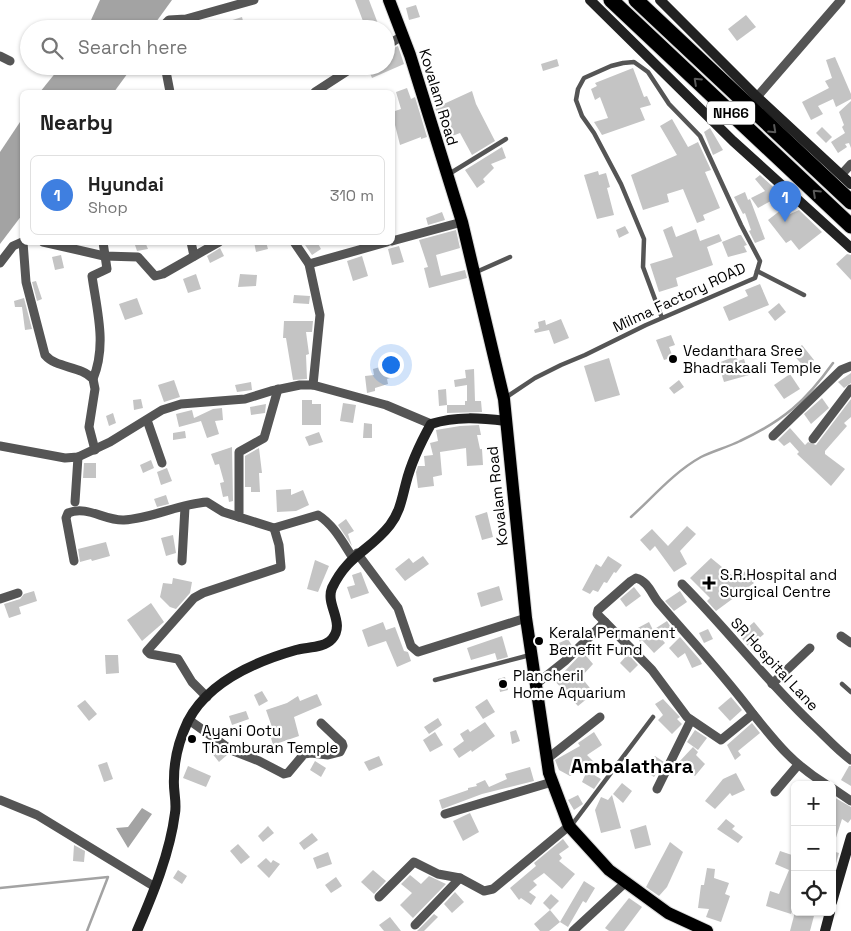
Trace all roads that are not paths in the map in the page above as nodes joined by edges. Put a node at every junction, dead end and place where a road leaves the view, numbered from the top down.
1 (254, 0) edge
2 (389, 0) edge
3 (590, 0) edge
4 (611, 0) edge
5 (636, 0) edge
6 (660, 0) edge
7 (841, 0) edge
8 (169, 20) edge
9 (402, 36) junction
10 (395, 40) edge
11 (0, 56) edge
12 (10, 61) dead end
13 (167, 75) edge
14 (341, 75) edge
15 (170, 90) edge
16 (318, 90) edge
17 (757, 97) junction
18 (506, 139) dead end
19 (851, 164) edge
20 (841, 175) junction
21 (446, 176) junction
22 (851, 184) edge
23 (851, 202) edge
24 (462, 222) junction
25 (851, 226) edge
26 (395, 240) edge
27 (20, 243) edge
28 (23, 245) edge
29 (56, 245) edge
30 (103, 245) edge
31 (192, 245) edge
32 (214, 245) edge
33 (296, 245) edge
34 (377, 245) edge
35 (851, 248) edge
36 (104, 256) junction
37 (194, 256) junction
38 (510, 257) dead end
39 (0, 263) edge
40 (309, 264) junction
41 (757, 272) junction
42 (474, 273) junction
43 (804, 295) dead end
44 (662, 318) junction
45 (851, 366) edge
46 (93, 379) junction
47 (313, 384) junction
48 (278, 389) junction
49 (851, 389) edge
50 (504, 399) junction
51 (147, 420) junction
52 (506, 420) junction
53 (431, 424) junction
54 (773, 436) dead end
55 (813, 438) dead end
56 (0, 446) edge
57 (95, 450) junction
58 (78, 456) junction
59 (162, 463) dead end
60 (75, 502) dead end
61 (185, 507) junction
62 (239, 517) junction
63 (274, 528) junction
64 (355, 556) junction
65 (182, 560) dead end
66 (74, 561) dead end
67 (682, 584) dead end
68 (18, 593) dead end
69 (0, 599) edge
70 (526, 618) junction
71 (605, 622) junction
72 (841, 636) dead end
73 (851, 643) edge
74 (810, 648) dead end
75 (531, 655) junction
76 (435, 680) dead end
77 (772, 684) junction
78 (842, 684) dead end
79 (535, 686) junction
80 (851, 692) edge
81 (207, 697) junction
82 (753, 714) junction
83 (600, 717) dead end
84 (653, 717) dead end
85 (189, 720) junction
86 (691, 720) junction
87 (321, 723) dead end
88 (547, 759) junction
89 (851, 760) edge
90 (798, 766) junction
91 (821, 781) edge
92 (552, 782) junction
93 (657, 789) dead end
94 (836, 791) edge
95 (775, 792) dead end
96 (0, 800) edge
97 (851, 801) edge
98 (445, 814) dead end
99 (570, 826) junction
100 (851, 837) edge
101 (460, 878) junction
102 (626, 882) junction
103 (155, 887) junction
104 (836, 888) edge
105 (379, 897) dead end
106 (829, 916) edge
107 (415, 925) dead end
108 (137, 931) edge
109 (573, 931) edge
110 (707, 931) edge
111 (825, 931) edge

1 - 8 street
2 - 9 main road, Kovalam Road
3 - 35 main road
25 -> 4 highway, NH66
5 -> 23 highway, NH66
6 - 17 main road
7 - 17 street
9 - 10 street
9 - 21 main road, Kovalam Road
11 - 12 street
13 - 15 street
14 - 16 street
17 - 20 main road
18 - 21 lane
19 - 20 street
20 - 22 main road
21 - 24 main road, Kovalam Road
24 - 26 street
24 - 42 main road, Kovalam Road
27 - 39 street
28 - 46 street
29 - 36 street
30 - 36 street
31 - 37 street
32 - 37 street
33 - 40 street
34 - 40 street
36 - 37 street
36 - 46 street
38 - 42 lane
40 - 47 street
41 - 43 lane
41 - 44 lane, Milma Factory ROAD
41 - 44 lane, Milma Factory ROAD
42 - 50 main road, Kovalam Road
44 - 50 lane, Milma Factory ROAD
45 - 54 street
46 - 57 street
47 - 48 street
47 - 53 street
48 - 51 street
48 - 62 street
49 - 55 street
50 - 52 main road, Kovalam Road
51 - 57 street
51 - 59 street
52 - 53 main road
52 - 70 main road, Kovalam Road
53 - 64 main road
56 - 58 street
57 - 58 street
58 - 60 street
61 - 62 street
61 - 65 street
61 - 66 street
62 - 63 street
63 - 64 street
63 - 81 street
64 - 70 street
64 - 81 main road
67 - 77 street, SR Hospital Lane
68 - 69 street
70 - 75 main road, Kovalam Road
71 - 79 street
71 - 82 street
71 - 86 street
72 - 73 street
74 - 77 street
75 - 76 lane
75 - 79 main road, Kovalam Road
77 - 89 street, SR Hospital Lane
78 - 80 lane
79 - 88 main road, Kovalam Road
81 - 85 main road
82 - 86 street
82 - 90 street
83 - 88 street
84 - 99 lane
85 - 87 street
85 - 103 main road
86 - 93 street
88 - 92 main road, Kovalam Road
90 - 91 street
90 - 95 street
92 - 98 street
92 - 99 main road, Kovalam Road
94 - 97 street
96 - 103 street
99 - 101 street
99 - 102 main road, Kovalam Road
100 - 104 main road
101 - 105 street
101 - 107 street
102 - 109 street
102 - 110 main road, Kovalam Road
103 - 108 main road
106 - 111 main road

